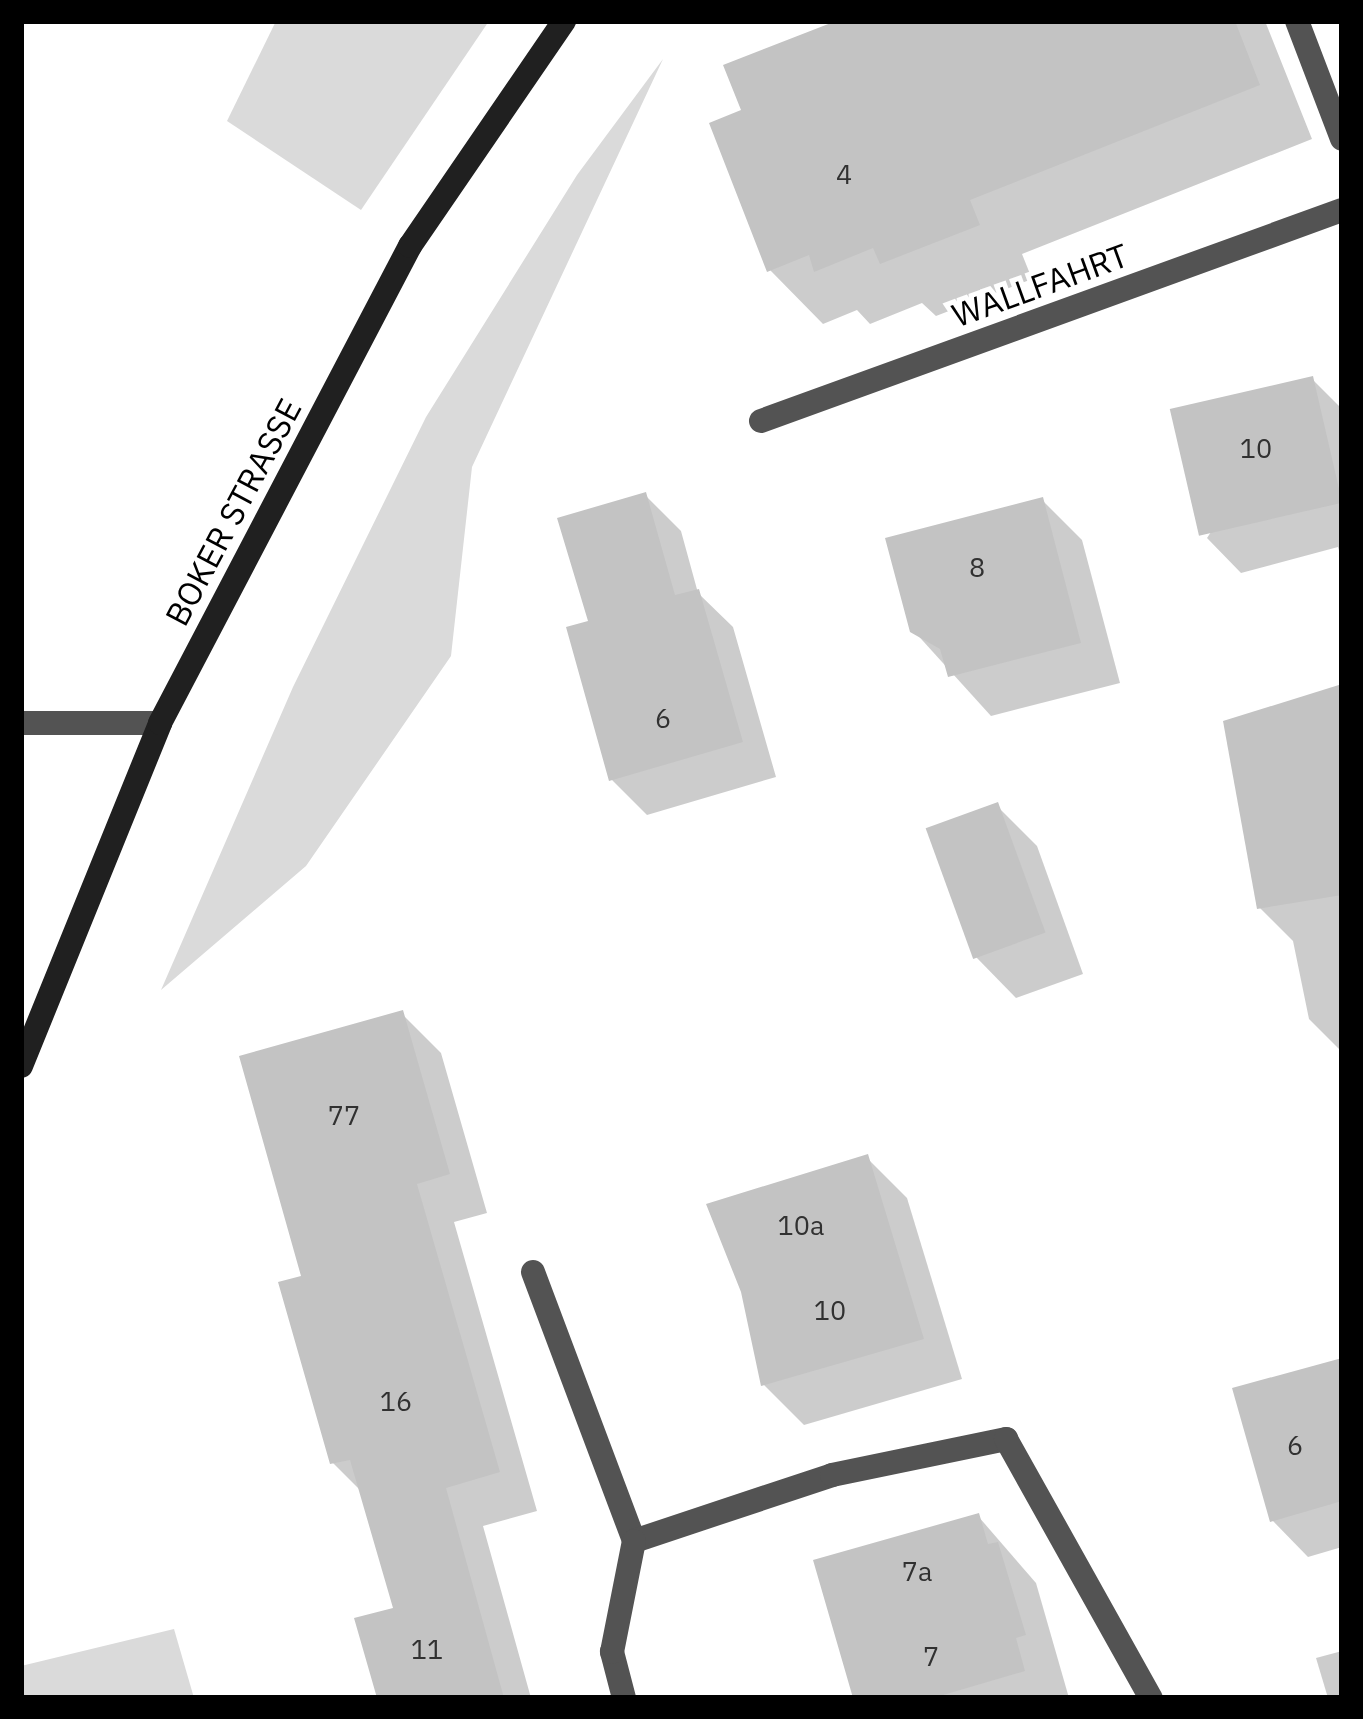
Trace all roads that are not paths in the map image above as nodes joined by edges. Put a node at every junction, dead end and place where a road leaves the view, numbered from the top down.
1 (564, 21) edge
2 (1298, 21) edge
3 (1342, 139) edge
4 (1342, 210) edge
5 (761, 421) dead end
6 (21, 723) edge
7 (160, 723) junction
8 (21, 1066) edge
9 (533, 1272) dead end
10 (634, 1541) junction
11 (623, 1698) edge
12 (1151, 1698) edge

1 - 7 main road, BOKER STRASSE
2 - 3 street
4 - 5 street, WALLFAHRT
6 - 7 street
7 - 8 main road, BOKER STRASSE
9 - 10 street
10 - 11 street
10 - 12 street

